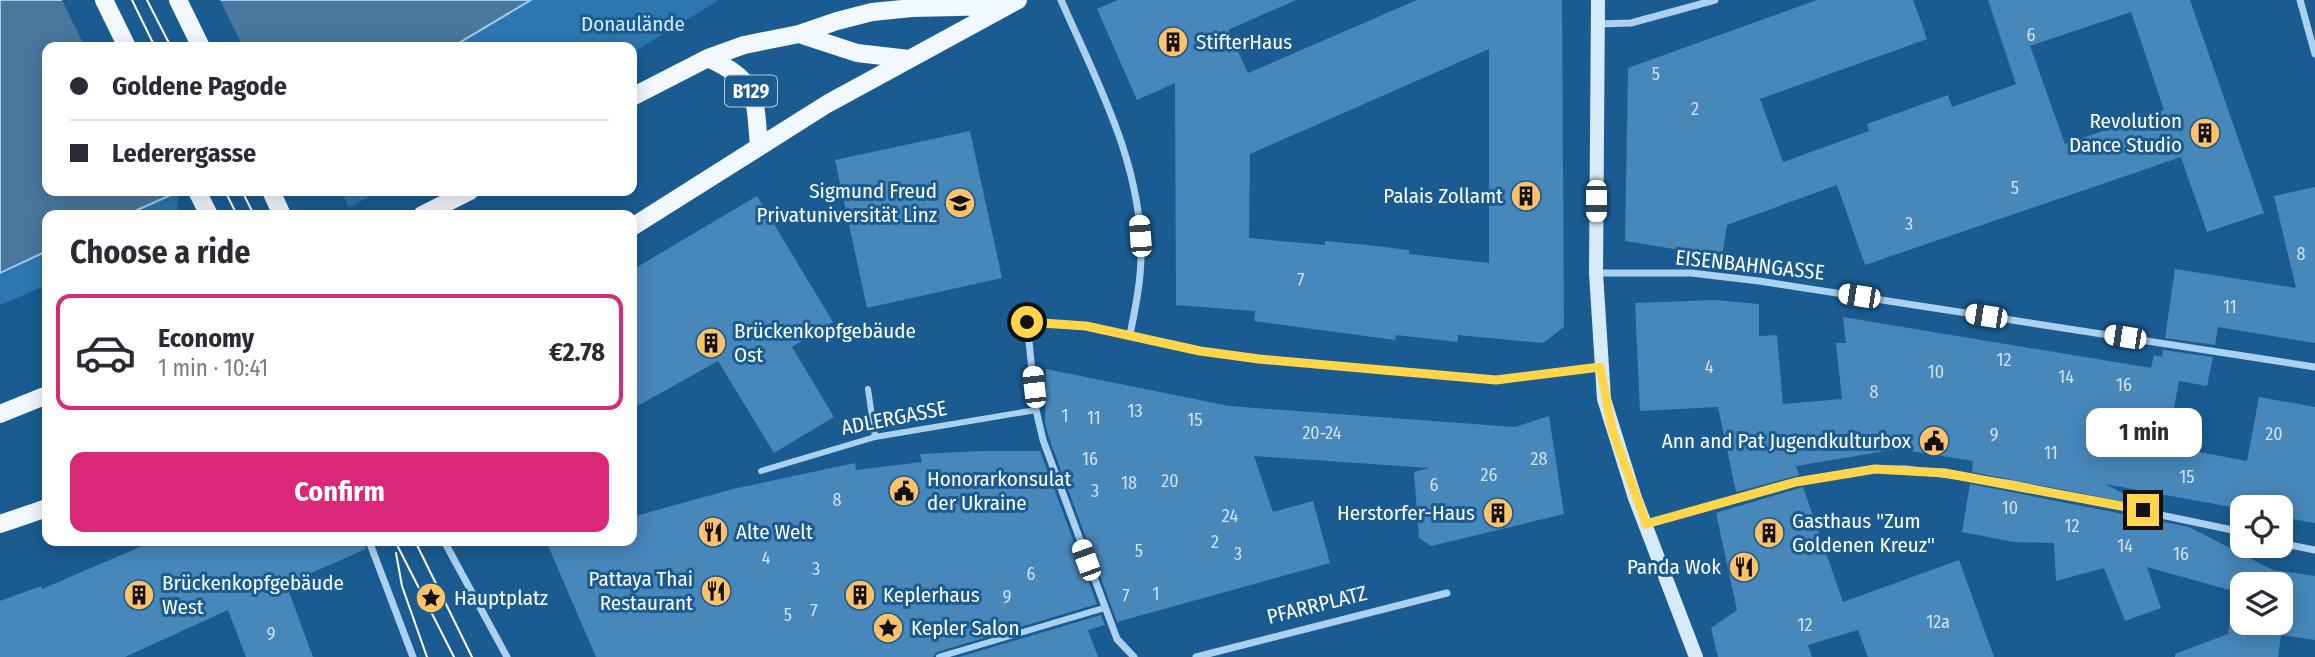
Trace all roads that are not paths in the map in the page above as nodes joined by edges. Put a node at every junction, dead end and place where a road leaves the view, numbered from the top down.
1 (104, 0) edge
2 (178, 0) edge
3 (1061, 0) edge
4 (1598, 0) edge
5 (1715, 0) edge
6 (2300, 0) edge
7 (1011, 3) edge
8 (1598, 24) junction
9 (799, 34) junction
10 (125, 42) edge
11 (199, 42) edge
12 (2315, 54) edge
13 (708, 58) junction
14 (909, 59) junction
15 (637, 94) edge
16 (759, 146) junction
17 (460, 196) edge
18 (432, 210) edge
19 (637, 224) edge
20 (1596, 273) junction
21 (1130, 335) junction
22 (1600, 367) junction
23 (2315, 367) edge
24 (867, 389) dead end
25 (42, 397) edge
26 (1036, 410) junction
27 (0, 414) edge
28 (875, 437) junction
29 (761, 471) dead end
30 (42, 511) edge
31 (0, 524) edge
32 (1646, 524) junction
33 (2230, 529) edge
34 (371, 546) edge
35 (447, 546) edge
36 (2293, 546) edge
37 (2315, 550) edge
38 (1447, 593) dead end
39 (1104, 608) junction
40 (412, 657) edge
41 (507, 657) edge
42 (939, 657) edge
43 (1134, 657) edge
44 (1196, 657) edge
45 (1696, 657) edge

1 - 10 main road
2 - 11 main road
3 - 21 street
4 - 8 main road
5 - 8 street
6 - 12 street
7 - 9 main road
7 - 14 main road
8 - 20 main road
9 - 13 main road
9 - 14 main road
13 - 15 main road, B129
13 - 16 main road, B129
14 - 16 main road
16 - 19 main road
17 - 18 main road
20 - 22 main road
20 - 23 street, EISENBAHNGASSE
21 - 22 street
21 - 26 street
22 - 32 main road
24 - 28 street
25 - 27 main road
26 - 28 street, ADLERGASSE
26 - 39 street
28 - 29 street, ADLERGASSE
30 - 31 main road
32 - 33 street
32 - 45 main road
34 - 40 street
35 - 41 street
36 - 37 street
38 - 44 street, PFARRPLATZ
39 - 42 street
39 - 43 street

